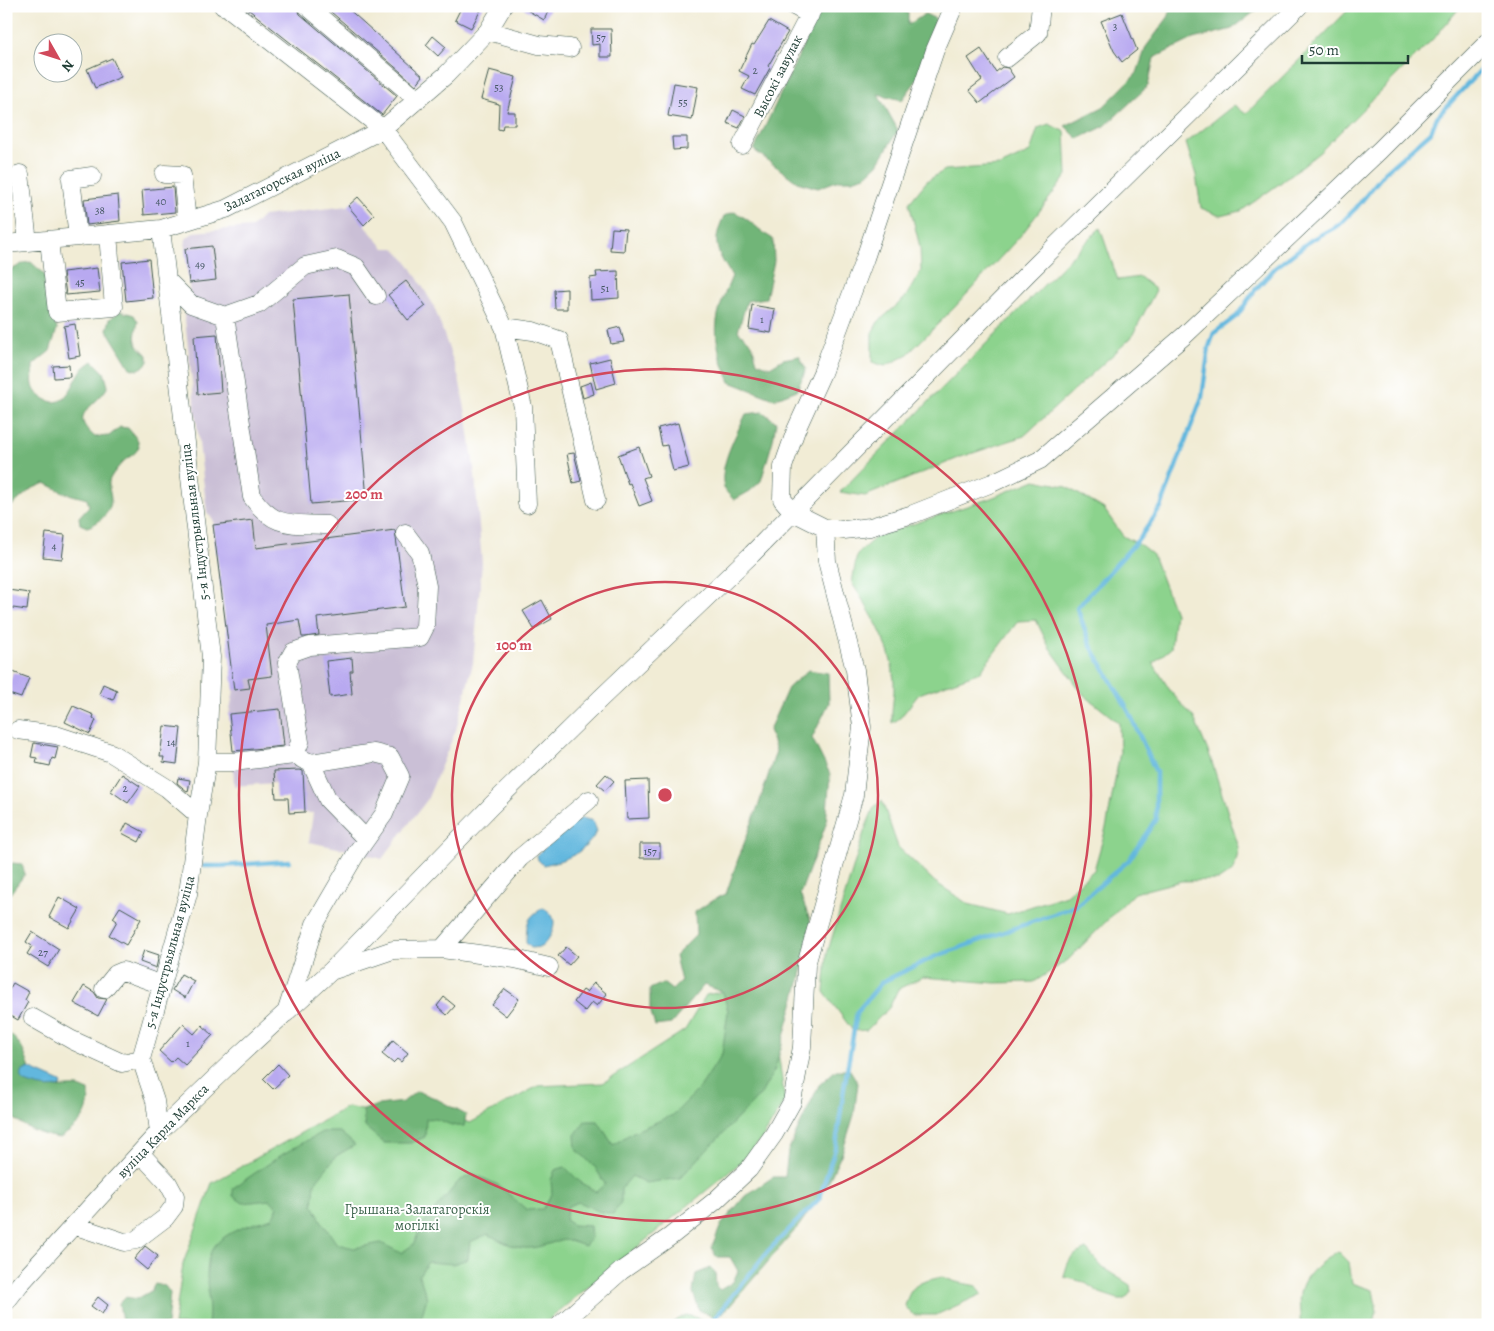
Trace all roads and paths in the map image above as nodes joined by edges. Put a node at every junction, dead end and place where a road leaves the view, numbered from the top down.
1 (307, 6) edge
2 (502, 6) edge
3 (794, 6) edge
4 (954, 6) edge
5 (1041, 6) edge
6 (1299, 6) edge
7 (226, 7) edge
8 (812, 10) edge
9 (488, 30) junction
10 (1488, 42) edge
11 (570, 48) dead end
12 (1007, 58) dead end
13 (418, 100) junction
14 (383, 129) junction
15 (742, 145) dead end
16 (20, 174) dead end
17 (164, 174) dead end
18 (92, 176) dead end
19 (187, 221) junction
20 (161, 229) junction
21 (108, 234) junction
22 (78, 237) junction
23 (49, 240) junction
24 (28, 242) junction
25 (6, 244) edge
26 (167, 280) junction
27 (376, 296) dead end
28 (225, 316) junction
29 (504, 327) junction
30 (596, 500) dead end
31 (527, 504) dead end
32 (793, 512) junction
33 (327, 525) dead end
34 (825, 528) junction
35 (405, 533) dead end
36 (18, 730) dead end
37 (303, 759) junction
38 (207, 762) junction
39 (590, 800) dead end
40 (198, 815) junction
41 (366, 839) junction
42 (442, 949) junction
43 (549, 967) dead end
44 (331, 971) junction
45 (162, 985) junction
46 (104, 990) dead end
47 (286, 1013) junction
48 (33, 1018) dead end
49 (141, 1058) junction
50 (159, 1132) junction
51 (140, 1153) junction
52 (73, 1225) junction
53 (6, 1302) edge
54 (560, 1325) edge

1 - 13 street
2 - 9 street, Залатагорская вуліца
3 - 8 street
4 - 32 street
5 - 12 street
6 - 32 street, вуліца Карла Маркса
7 - 14 street
8 - 15 street, Высокі завулак
9 - 11 street
9 - 13 street, Залатагорская вуліца
10 - 34 street
13 - 14 street, Залатагорская вуліца
14 - 19 street, Залатагорская вуліца
14 - 29 street
16 - 24 street
17 - 19 street
18 - 22 street
19 - 20 street, Залатагорская вуліца
20 - 21 street, Залатагорская вуліца
20 - 26 street, 5-я Індустрыяльная вуліца
21 - 22 street, Залатагорская вуліца
21 - 23 street
22 - 23 street, Залатагорская вуліца
23 - 24 street, Залатагорская вуліца
24 - 25 street, Залатагорская вуліца
26 - 28 street
26 - 38 street, 5-я Індустрыяльная вуліца
27 - 28 street
28 - 33 street
29 - 30 street
29 - 31 street
32 - 34 street
32 - 44 street, вуліца Карла Маркса
34 - 54 street
35 - 37 street
36 - 40 street
37 - 38 street
37 - 41 street
37 - 41 street
38 - 40 street, 5-я Індустрыяльная вуліца
39 - 42 street
40 - 45 street, 5-я Індустрыяльная вуліца
41 - 47 street
42 - 43 street
42 - 44 street
44 - 47 street, вуліца Карла Маркса
45 - 46 street
45 - 49 street, 5-я Індустрыяльная вуліца
47 - 50 street, вуліца Карла Маркса
48 - 49 street
49 - 50 street
50 - 51 street, вуліца Карла Маркса
51 - 52 street, вуліца Карла Маркса
51 - 52 street
52 - 53 street, вуліца Карла Маркса

